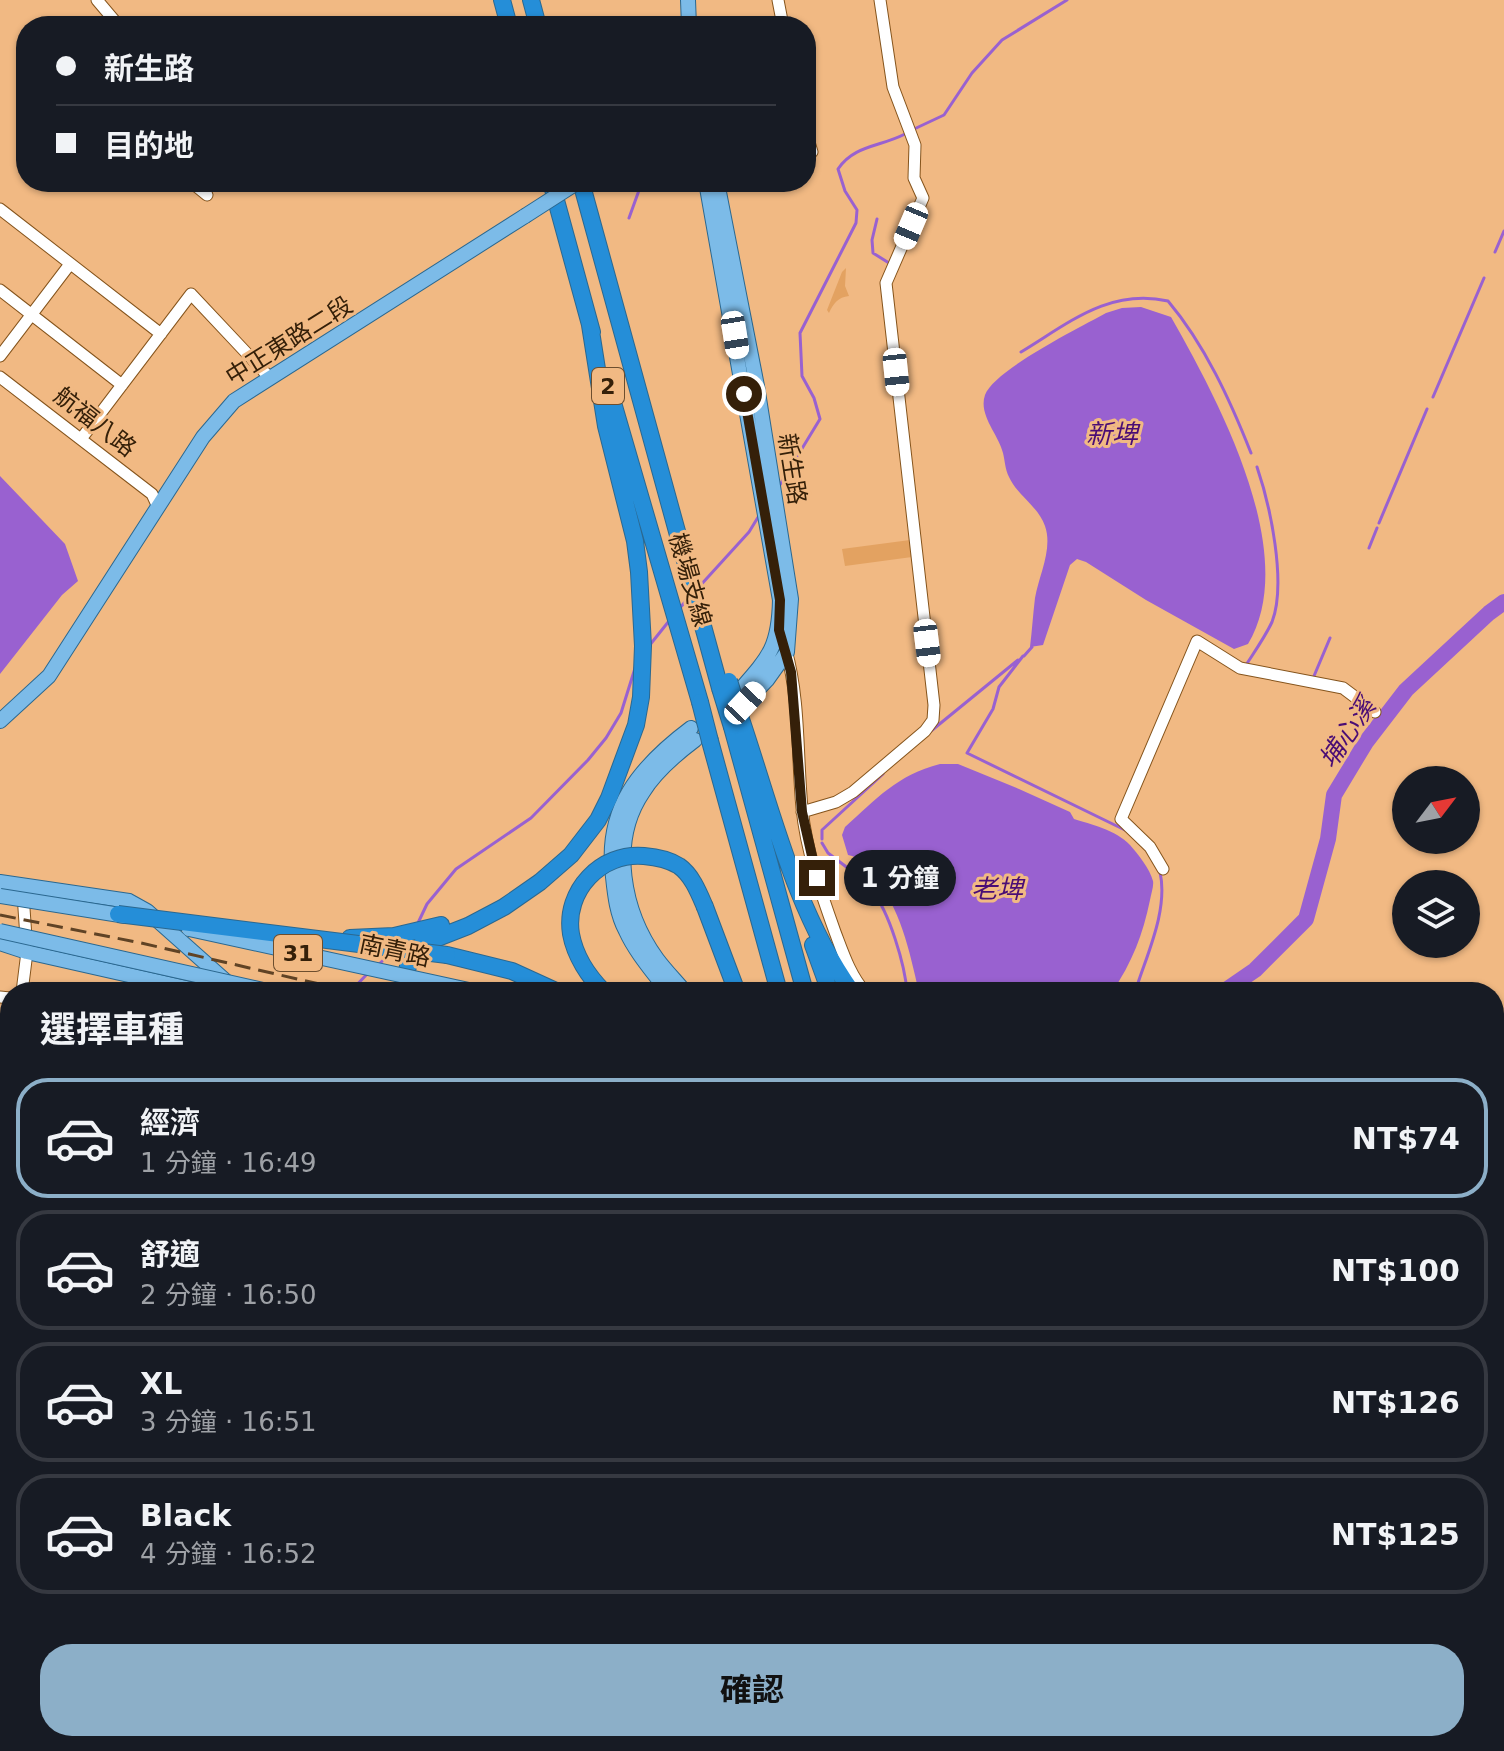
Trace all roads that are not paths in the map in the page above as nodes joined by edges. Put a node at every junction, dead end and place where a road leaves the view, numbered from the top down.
1 (97, 0) edge
2 (880, 0) edge
3 (111, 16) edge
4 (203, 192) edge
5 (554, 192) edge
6 (564, 192) edge
7 (583, 192) edge
8 (708, 192) edge
9 (719, 192) edge
10 (207, 195) dead end
11 (0, 209) edge
12 (70, 264) junction
13 (0, 290) edge
14 (31, 315) junction
15 (590, 325) junction
16 (161, 334) junction
17 (0, 356) edge
18 (0, 377) edge
19 (270, 378) junction
20 (122, 385) junction
21 (81, 439) junction
22 (765, 480) junction
23 (158, 507) junction
24 (774, 530) junction
25 (779, 630) junction
26 (787, 652) junction
27 (735, 701) junction
28 (1375, 712) dead end
29 (1, 720) edge
30 (698, 736) junction
31 (609, 798) junction
32 (802, 812) junction
33 (1163, 869) dead end
34 (0, 882) edge
35 (22, 885) junction
36 (0, 896) edge
37 (801, 897) junction
38 (118, 914) junction
39 (0, 931) edge
40 (27, 934) junction
41 (309, 938) junction
42 (4, 944) edge
43 (27, 952) junction
44 (23, 982) edge
45 (160, 982) edge
46 (227, 982) edge
47 (227, 982) edge
48 (404, 982) edge
49 (432, 982) edge
50 (536, 982) edge
51 (597, 982) edge
52 (661, 982) edge
53 (676, 982) edge
54 (733, 982) edge
55 (776, 982) edge
56 (803, 982) edge
57 (827, 982) edge
58 (846, 982) edge
59 (858, 982) edge

1 - 3 street
2 - 32 street
4 - 10 street
5 - 15 highway, 機場支線 / 2
6 - 19 main road, 中正東路二段, bridge
7 - 27 highway, 機場支線 / 2
8 - 22 main road, 新生路
9 - 22 main road, 新生路
11 - 12 street
12 - 14 street
12 - 16 street
13 - 14 street
14 - 17 street
14 - 20 street
15 - 30 highway, 機場支線 / 2, bridge
15 - 31 highway
16 - 19 street
16 - 20 street
18 - 21 street, 航福八路
19 - 23 main road, 中正東路二段
20 - 21 street
21 - 23 street, 航福八路
22 - 24 main road, 新生路
23 - 29 main road, 中正東路二段
24 - 25 main road, 新生路
24 - 26 main road, 新生路
25 - 26 street
25 - 27 main road, 新生路
26 - 27 main road
26 - 32 street
27 - 37 highway
27 - 56 highway, 機場支線
28 - 33 street
30 - 52 main road
30 - 53 main road
30 - 55 highway, 機場支線 / 2
31 - 41 highway, bridge
31 - 48 highway
32 - 59 street
34 - 35 main road
35 - 40 street
35 - 46 main road
36 - 38 main road, 南青路 / 31, bridge
37 - 57 highway
37 - 58 highway
38 - 41 highway, bridge
38 - 49 main road, 南青路 / 31, bridge
39 - 47 main road, 31, bridge
40 - 42 main road
40 - 43 street
41 - 50 highway, bridge
42 - 43 main road
43 - 44 street
43 - 45 main road
51 - 54 highway, bridge

